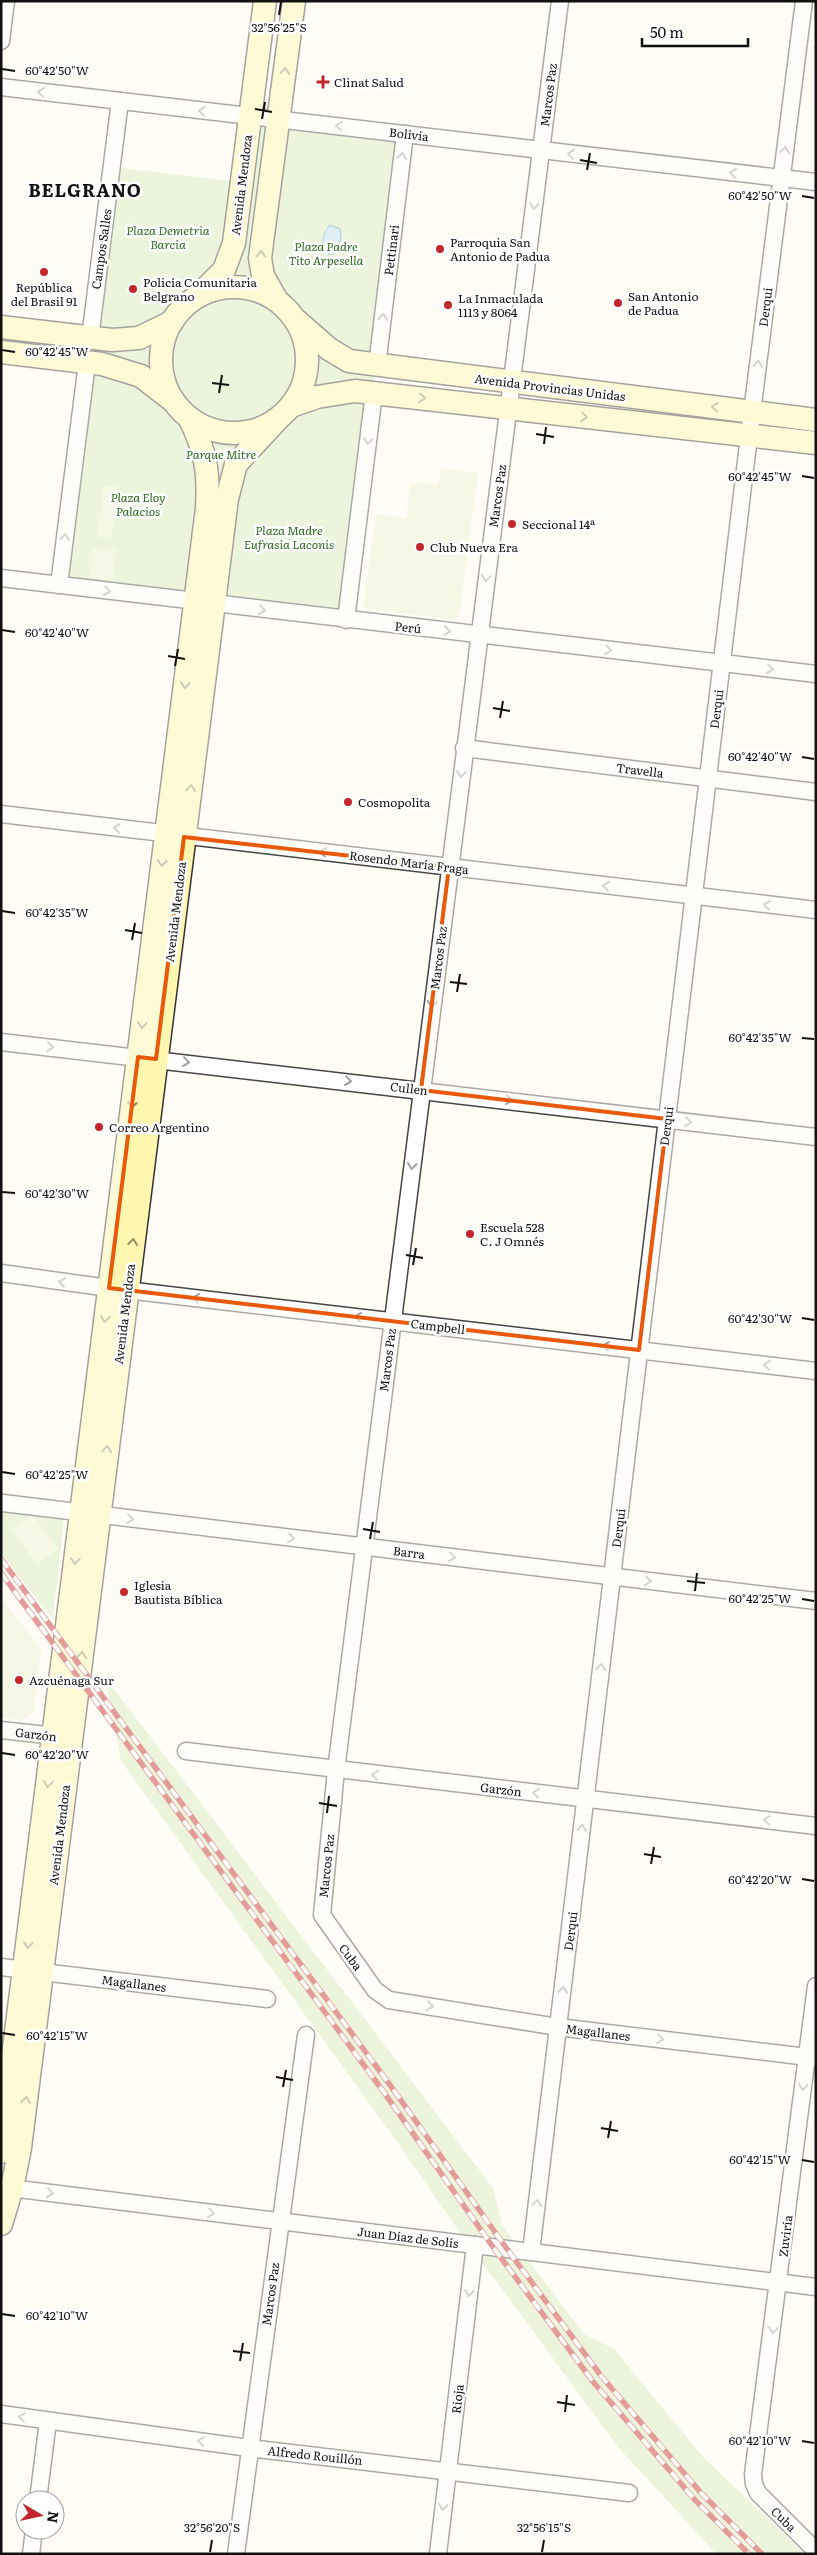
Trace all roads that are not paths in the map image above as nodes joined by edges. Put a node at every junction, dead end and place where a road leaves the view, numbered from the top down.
1 (6, 1) edge
2 (265, 1) edge
3 (294, 1) edge
4 (560, 1) edge
5 (804, 1) edge
6 (1, 41) edge
7 (1, 87) edge
8 (120, 101) junction
9 (250, 116) junction
10 (278, 120) junction
11 (405, 134) junction
12 (540, 150) junction
13 (781, 178) junction
14 (816, 182) edge
15 (196, 297) junction
16 (276, 299) junction
17 (172, 322) junction
18 (297, 322) junction
19 (1, 327) edge
20 (90, 338) junction
21 (1, 352) edge
22 (87, 363) junction
23 (377, 366) junction
24 (511, 382) junction
25 (374, 393) junction
26 (173, 400) junction
27 (508, 408) junction
28 (752, 412) junction
29 (284, 413) junction
30 (190, 419) junction
31 (816, 420) edge
32 (749, 436) junction
33 (816, 443) edge
34 (1, 578) edge
35 (59, 585) junction
36 (204, 603) junction
37 (346, 620) junction
38 (478, 635) junction
39 (722, 664) junction
40 (816, 674) edge
41 (464, 748) junction
42 (708, 779) junction
43 (816, 792) edge
44 (1, 814) edge
45 (175, 835) junction
46 (449, 867) junction
47 (694, 896) junction
48 (816, 910) edge
49 (1, 1042) edge
50 (147, 1058) junction
51 (421, 1090) junction
52 (667, 1119) junction
53 (816, 1137) edge
54 (1, 1273) edge
55 (118, 1290) junction
56 (392, 1321) junction
57 (639, 1350) junction
58 (816, 1371) edge
59 (3, 1504) dead end
60 (90, 1514) junction
61 (364, 1546) junction
62 (612, 1577) junction
63 (816, 1601) edge
64 (1, 1730) edge
65 (62, 1737) junction
66 (186, 1751) dead end
67 (336, 1770) junction
68 (585, 1799) junction
69 (816, 1826) edge
70 (322, 1915) joint
71 (1, 1967) edge
72 (33, 1971) junction
73 (816, 1986) edge
74 (382, 1997) joint
75 (267, 1999) dead end
76 (558, 2027) junction
77 (306, 2035) dead end
78 (811, 2057) edge
79 (1, 2152) edge
80 (7, 2188) edge
81 (280, 2222) junction
82 (1, 2224) edge
83 (475, 2245) junction
84 (531, 2252) junction
85 (779, 2282) junction
86 (816, 2286) edge
87 (1, 2414) edge
88 (48, 2421) junction
89 (249, 2448) junction
90 (448, 2470) junction
91 (754, 2484) joint
92 (39, 2490) edge
93 (629, 2494) dead end
94 (33, 2540) edge
95 (816, 2551) edge
96 (31, 2554) edge
97 (236, 2554) edge
98 (438, 2554) edge

1 - 6 street
2 - 9 main road, Avenida Mendoza
10 -> 3 main road
4 - 12 street, Marcos Paz
13 -> 5 street, Derqui
8 -> 7 street, Bolivia
9 -> 8 street, Bolivia
8 - 20 street, Campos Salles
9 - 10 street, Bolivia
9 - 15 main road, Avenida Mendoza
11 -> 10 street, Bolivia
16 -> 10 main road
11 - 12 street, Bolivia
23 -> 11 street, Pettinari
13 -> 12 street, Bolivia
12 -> 24 street, Marcos Paz
13 - 14 street, Bolivia
28 -> 13 street, Derqui
15 - 16 main road
15 - 17 main road
16 - 18 main road
17 - 20 main road
17 - 26 main road
18 - 23 main road, Avenida Provincias Unidas
18 - 29 main road
19 - 20 main road
21 - 22 main road
22 - 26 main road
35 -> 22 street
23 - 24 main road, Avenida Provincias Unidas
24 - 27 street, Marcos Paz
28 -> 24 main road, Avenida Provincias Unidas
25 -> 27 main road, Avenida Provincias Unidas
25 - 29 main road, Avenida Provincias Unidas
25 -> 37 street
26 - 30 main road
27 -> 32 main road, Avenida Provincias Unidas
27 -> 38 street, Marcos Paz
28 - 31 main road, Avenida Provincias Unidas
28 - 32 street, Derqui
29 - 30 main road
29 - 36 main road, Avenida Mendoza
30 - 36 main road, Avenida Mendoza
32 - 33 main road, Avenida Provincias Unidas
32 - 39 street, Derqui
34 - 35 street, Perú
35 -> 36 street, Perú
36 -> 37 street, Perú
36 - 45 main road, Avenida Mendoza
37 -> 38 street, Perú
38 -> 39 street, Perú
38 - 41 street, Marcos Paz
39 -> 40 street, Perú
39 - 42 street, Derqui
41 - 42 street, Travella
41 -> 46 street, Marcos Paz
42 - 43 street, Travella
42 - 47 street, Derqui
45 -> 44 street, Rosendo María Fraga
46 -> 45 street, Rosendo María Fraga
45 - 50 main road, Avenida Mendoza
47 -> 46 street, Rosendo María Fraga
46 -> 51 street, Marcos Paz
48 -> 47 street, Rosendo María Fraga
47 - 52 street, Derqui
49 -> 50 street, Cullen
50 -> 51 street, Cullen
50 - 55 main road, Avenida Mendoza
51 -> 52 street, Cullen
51 -> 56 street, Marcos Paz
52 -> 53 street, Cullen
52 - 57 street, Derqui
55 -> 54 street, Campbell
56 -> 55 street, Campbell
55 - 60 main road, Avenida Mendoza
57 -> 56 street, Campbell
56 - 61 street, Marcos Paz
58 -> 57 street, Campbell
57 - 62 street, Derqui
59 - 60 street, Barra
60 -> 61 street, Barra
60 - 65 main road, Avenida Mendoza
61 -> 62 street, Barra
61 - 67 street, Marcos Paz
62 -> 63 street, Barra
68 -> 62 street, Derqui
64 - 65 street, Garzón
65 - 72 main road, Avenida Mendoza
66 - 67 street, Garzón
68 -> 67 street, Garzón
67 - 70 street, Marcos Paz
69 -> 68 street, Garzón
76 -> 68 street, Derqui
70 - 74 street, Cuba
71 - 72 street, Magallanes
72 - 75 street, Magallanes
72 - 79 main road, Avenida Mendoza
80 -> 72 main road, Avenida Mendoza
73 - 78 street, Zuviría
74 -> 76 street, Magallanes
76 -> 78 street, Magallanes
84 -> 76 street, Derqui
77 - 81 street, Marcos Paz
78 -> 85 street, Zuviría
80 -> 81 street, Juan Díaz de Solís
80 - 82 main road, Avenida Mendoza
81 - 83 street, Juan Díaz de Solís
81 - 89 street, Marcos Paz
83 - 84 street, Juan Díaz de Solís
83 -> 90 street, Rioja
84 - 85 street, Juan Díaz de Solís
85 - 86 street, Juan Díaz de Solís
85 -> 91 street, Zuviría
88 -> 87 street, Alfredo Rouillón
89 -> 88 street, Alfredo Rouillón
88 - 92 street
89 - 90 street, Alfredo Rouillón
89 - 97 street, Marcos Paz
90 - 93 street, Alfredo Rouillón
90 -> 98 street, Rioja
91 - 95 street, Cuba
94 - 96 street

